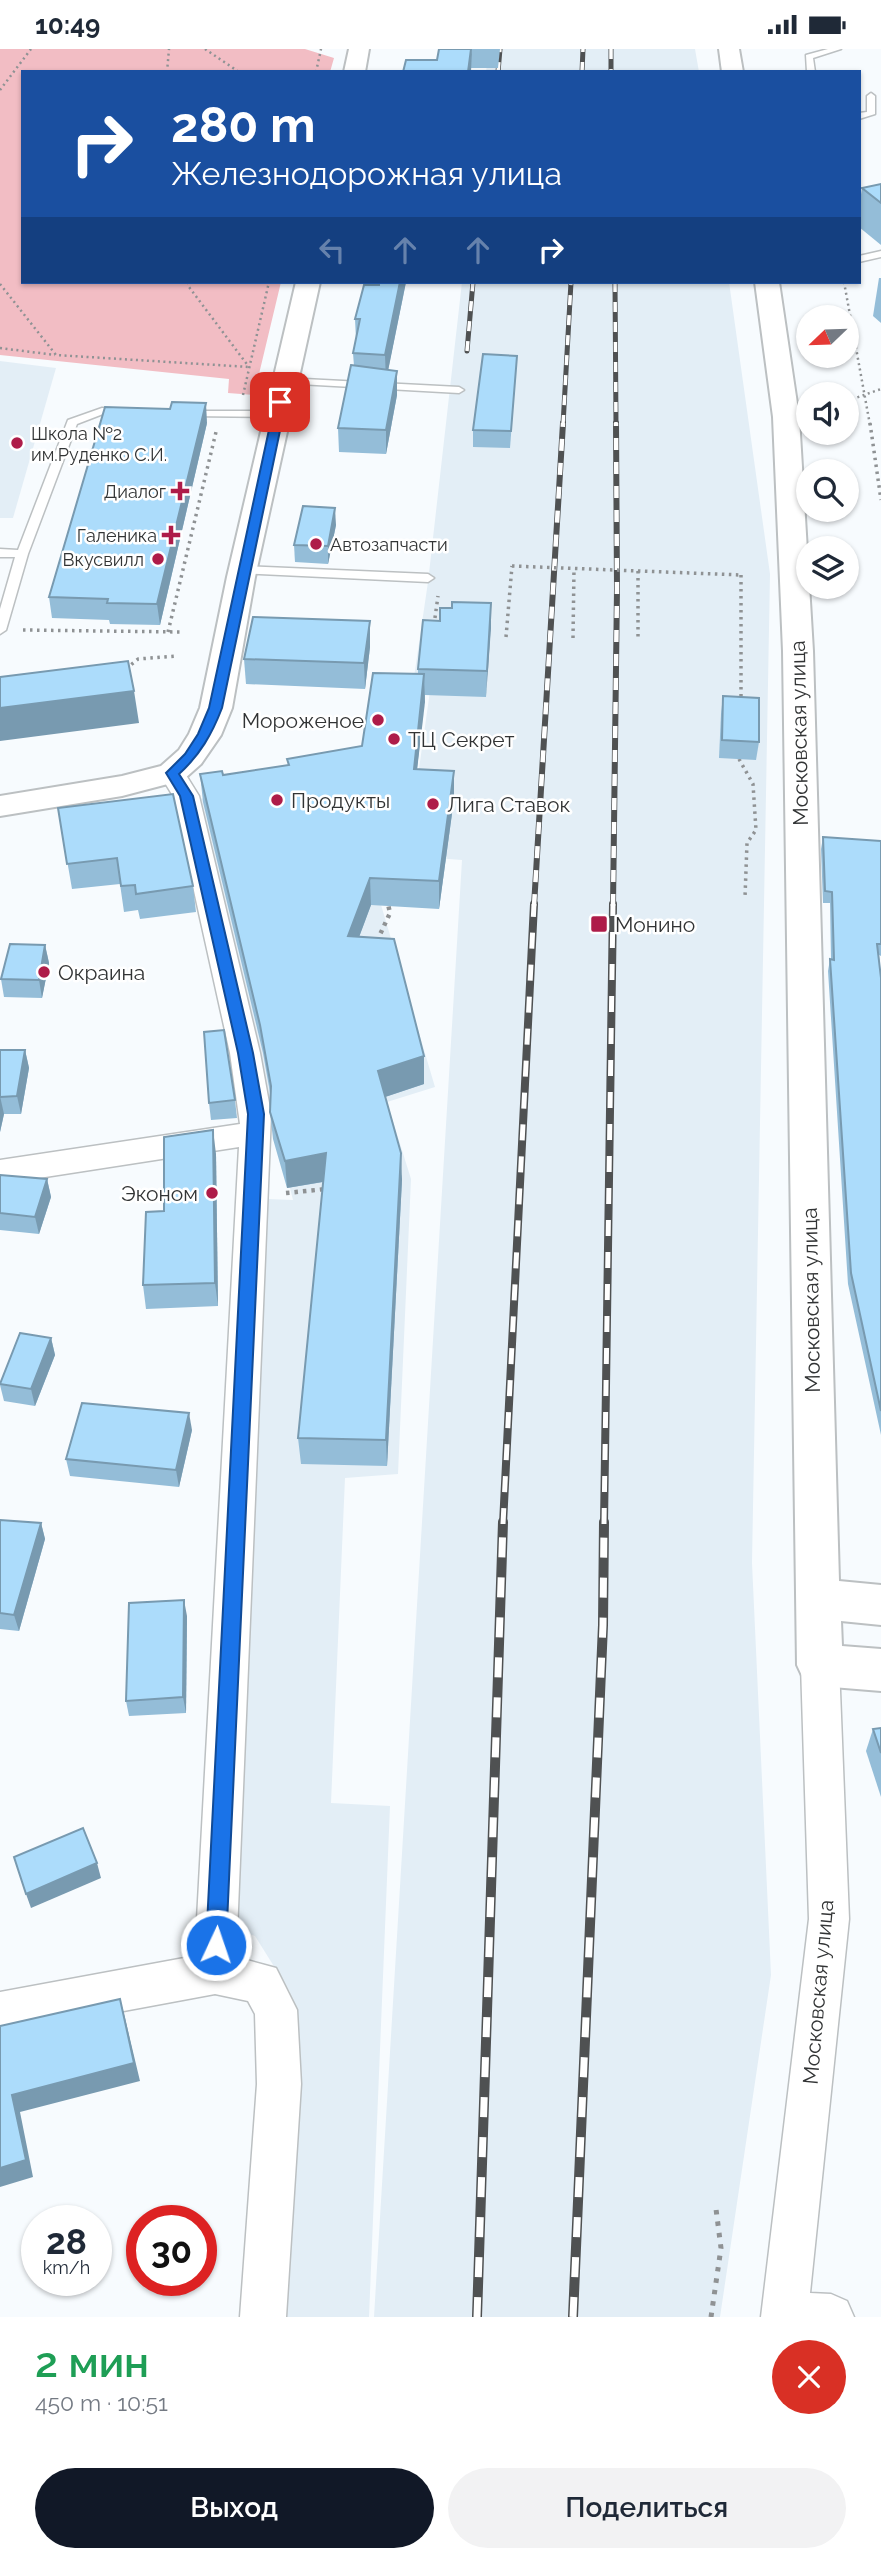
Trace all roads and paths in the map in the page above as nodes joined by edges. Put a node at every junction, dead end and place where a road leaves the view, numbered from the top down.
1 (31, 49) edge
2 (169, 49) edge
3 (205, 49) edge
4 (321, 49) edge
5 (358, 49) edge
6 (729, 49) edge
7 (837, 49) edge
8 (167, 70) edge
9 (236, 70) edge
10 (316, 70) edge
11 (354, 70) edge
12 (733, 70) edge
13 (811, 70) edge
14 (0, 90) edge
15 (876, 95) edge
16 (861, 116) edge
17 (881, 254) edge
18 (861, 259) edge
19 (0, 284) edge
20 (188, 284) edge
21 (269, 284) edge
22 (308, 284) edge
23 (767, 284) edge
24 (844, 284) edge
25 (0, 348) edge
26 (55, 355) junction
27 (249, 367) junction
28 (285, 381) junction
29 (881, 389) edge
30 (460, 390) dead end
31 (866, 394) junction
32 (859, 397) edge
33 (130, 412) edge
34 (171, 412) edge
35 (221, 413) junction
36 (278, 414) junction
37 (881, 500) edge
38 (0, 553) edge
39 (22, 554) junction
40 (574, 569) junction
41 (243, 570) junction
42 (638, 571) junction
43 (428, 578) joint
44 (1, 630) edge
45 (168, 632) junction
46 (182, 632) dead end
47 (433, 633) edge
48 (506, 636) dead end
49 (573, 638) dead end
50 (638, 639) dead end
51 (177, 656) dead end
52 (120, 673) edge
53 (741, 701) edge
54 (739, 759) edge
55 (183, 775) junction
56 (0, 806) edge
57 (746, 897) dead end
58 (387, 901) edge
59 (372, 952) edge
60 (257, 1133) junction
61 (0, 1172) edge
62 (333, 1187) edge
63 (253, 1196) junction
64 (817, 1599) junction
65 (881, 1605) edge
66 (820, 1665) junction
67 (881, 1670) edge
68 (215, 1973) junction
69 (0, 2013) edge
70 (716, 2209) dead end
71 (785, 2316) edge
72 (263, 2317) edge
73 (710, 2317) edge
74 (831, 2317) edge

1 - 14 path
2 - 8 path
3 - 9 path
4 - 10 path
5 - 11 street
6 - 12 street
7 - 13 lane
15 - 16 lane
17 - 18 lane
19 - 26 path
20 - 27 path
21 - 27 path
22 - 28 street
23 - 64 street, Московская улица
24 - 31 path
25 - 26 path
26 - 27 path
28 - 30 lane
28 - 36 street
29 - 31 path
31 - 32 path
31 - 37 path
33 - 39 lane
34 - 35 lane
35 - 36 lane
35 - 45 path
36 - 41 street
38 - 39 lane
39 - 44 lane
40 - 42 path, bridge
40 - 48 path, bridge
40 - 49 path
41 - 43 lane
41 - 55 street
42 - 50 path
42 - 53 path, bridge
43 - 47 path
44 - 45 path
45 - 46 path
51 - 52 path
54 - 57 path
55 - 56 street
55 - 60 street
58 - 59 path
60 - 61 street
60 - 63 street
62 - 63 path
63 - 68 street
64 - 65 street
64 - 66 street, Московская улица
66 - 67 street
66 - 71 street, Московская улица
68 - 69 street
68 - 72 street
70 - 73 path
71 - 74 street

